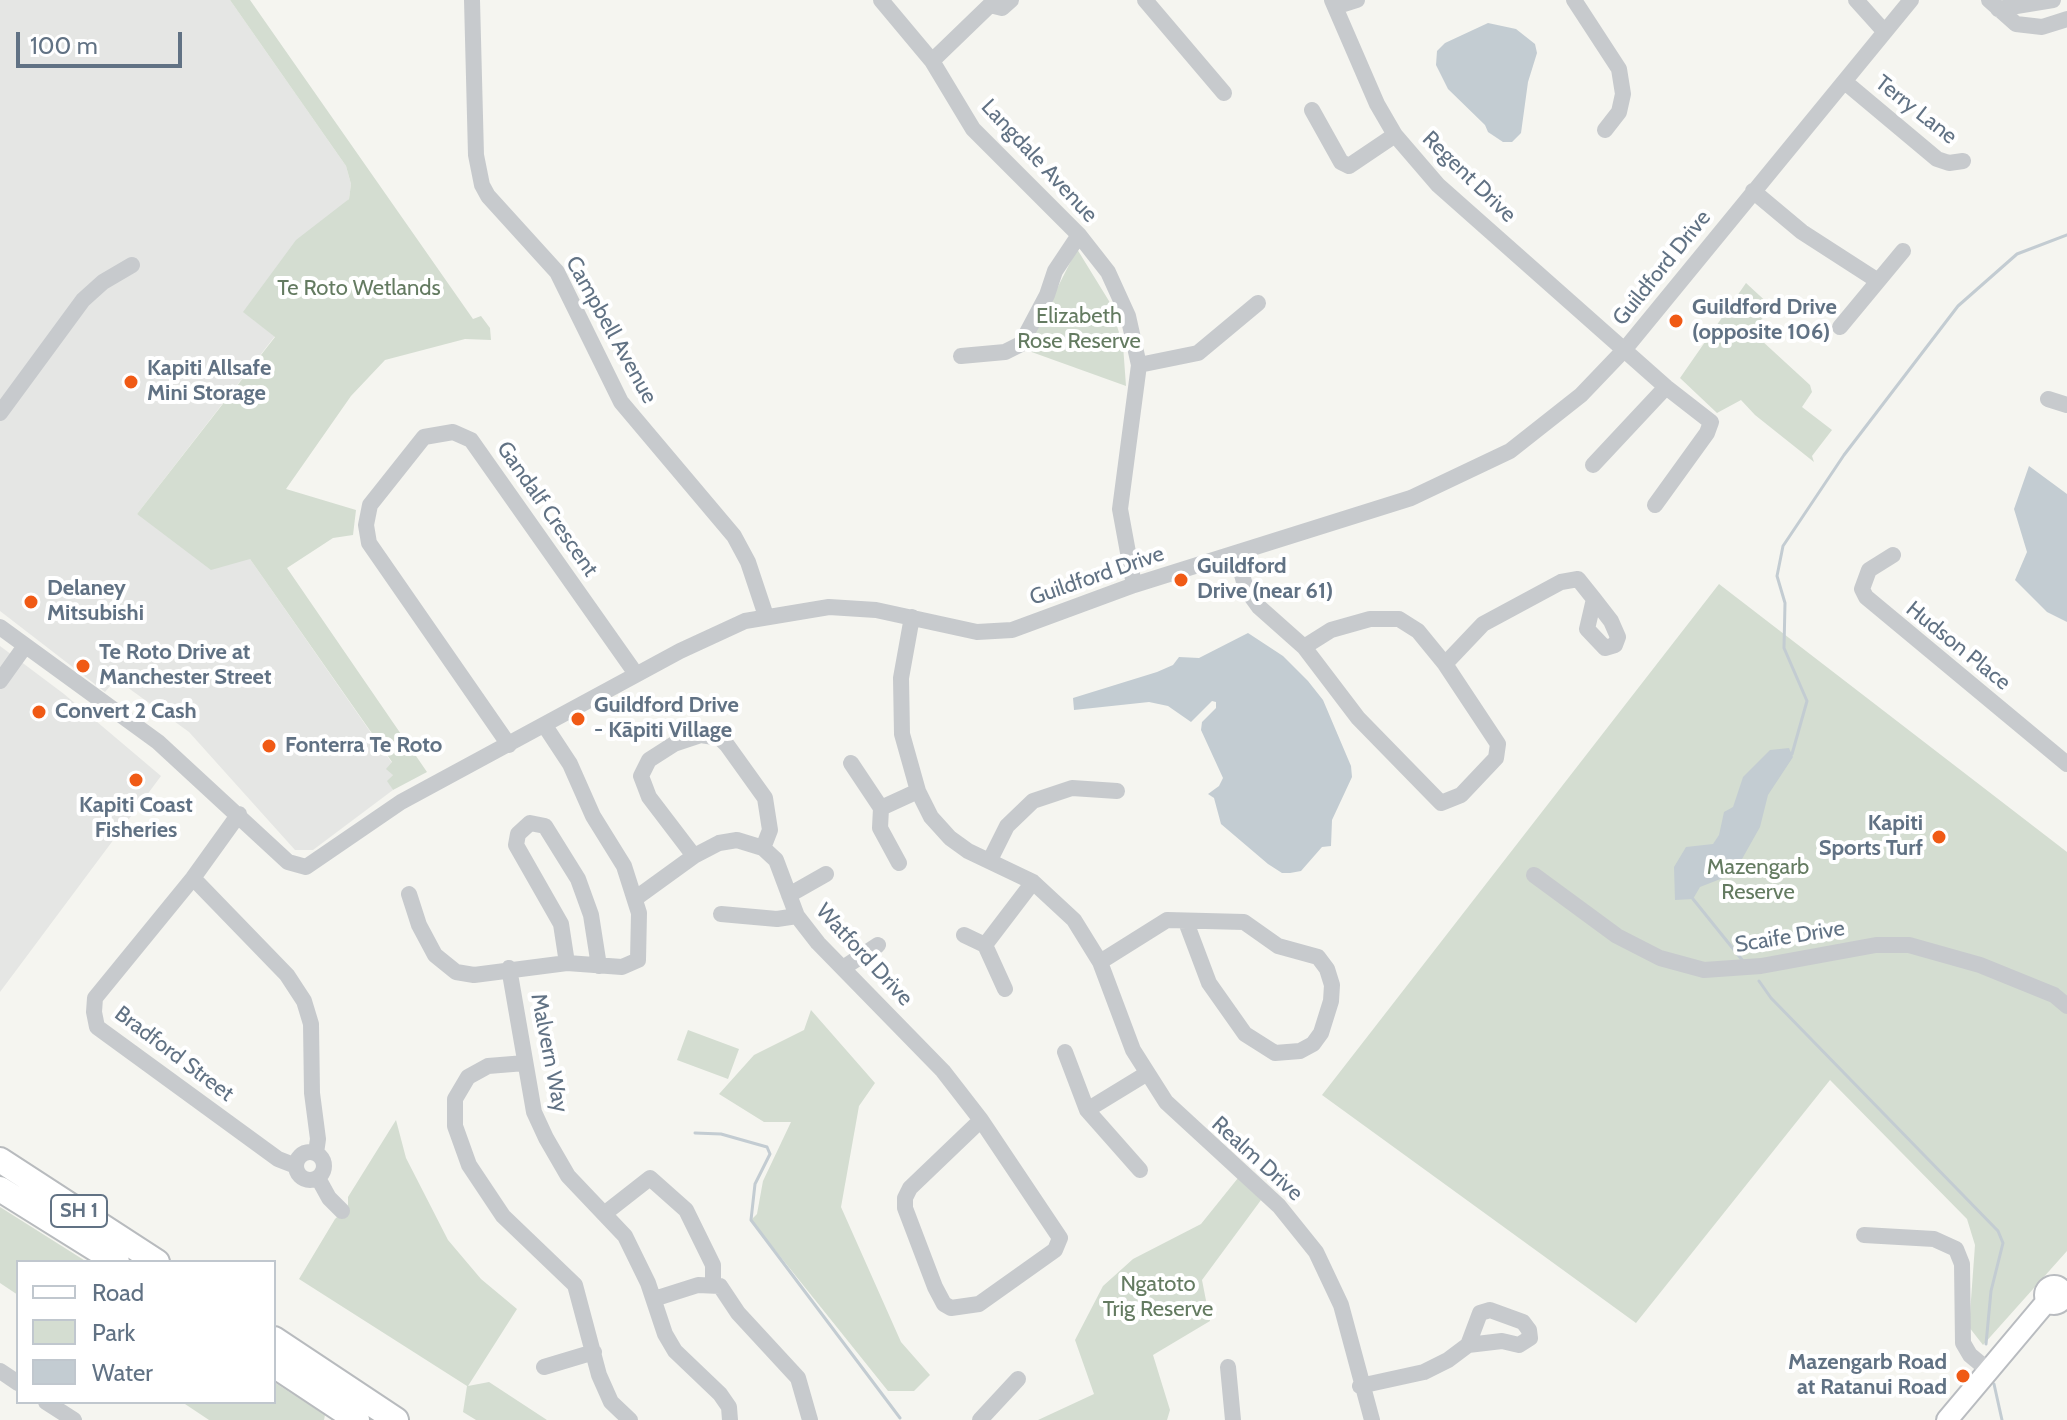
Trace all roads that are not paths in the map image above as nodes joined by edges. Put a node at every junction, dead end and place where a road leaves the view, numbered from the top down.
1 (472, 0) edge
2 (881, 0) edge
3 (1011, 0) edge
4 (1145, 0) edge
5 (1357, 0) edge
6 (1574, 0) edge
7 (1856, 0) edge
8 (1911, 0) edge
9 (2053, 0) edge
10 (989, 3) edge
11 (1334, 4) edge
12 (1993, 4) edge
13 (2067, 19) edge
14 (1883, 30) junction
15 (932, 61) junction
16 (1845, 82) junction
17 (1224, 93) dead end
18 (1312, 110) dead end
19 (1605, 130) dead end
20 (1395, 135) junction
21 (1963, 161) dead end
22 (1753, 191) junction
23 (1079, 235) junction
24 (1903, 251) dead end
25 (132, 265) dead end
26 (1878, 281) junction
27 (1258, 303) dead end
28 (1840, 327) dead end
29 (1625, 349) junction
30 (961, 356) dead end
31 (1139, 365) junction
32 (1666, 387) junction
33 (2048, 399) dead end
34 (2067, 405) edge
35 (0, 413) edge
36 (1593, 465) dead end
37 (1655, 505) dead end
38 (1236, 553) junction
39 (1893, 555) dead end
40 (1134, 585) junction
41 (1594, 599) dead end
42 (766, 616) junction
43 (912, 617) junction
44 (0, 627) edge
45 (25, 646) junction
46 (1304, 647) junction
47 (1445, 664) junction
48 (636, 674) junction
49 (0, 681) edge
50 (545, 726) junction
51 (509, 745) junction
52 (851, 763) dead end
53 (2067, 764) edge
54 (918, 791) junction
55 (1117, 791) dead end
56 (881, 808) junction
57 (239, 814) junction
58 (763, 848) junction
59 (694, 856) junction
60 (990, 860) junction
61 (899, 863) dead end
62 (826, 874) dead end
63 (1534, 875) dead end
64 (193, 878) junction
65 (1033, 882) junction
66 (409, 894) dead end
67 (789, 895) junction
68 (636, 898) junction
69 (721, 914) dead end
70 (797, 916) junction
71 (1186, 922) junction
72 (964, 935) dead end
73 (878, 945) dead end
74 (985, 945) junction
75 (1100, 962) junction
76 (567, 963) junction
77 (599, 966) junction
78 (509, 968) junction
79 (843, 968) junction
80 (1005, 989) dead end
81 (2067, 1006) edge
82 (1065, 1052) dead end
83 (525, 1063) junction
84 (1146, 1074) junction
85 (1087, 1110) junction
86 (981, 1120) junction
87 (316, 1153) junction
88 (0, 1160) edge
89 (296, 1166) junction
90 (1140, 1170) dead end
91 (318, 1178) junction
92 (0, 1189) edge
93 (342, 1211) dead end
94 (604, 1214) junction
95 (1864, 1235) dead end
96 (114, 1260) edge
97 (154, 1260) edge
98 (713, 1284) junction
99 (2060, 1293) edge
100 (654, 1299) junction
101 (276, 1340) edge
102 (1468, 1345) dead end
103 (594, 1352) junction
104 (276, 1366) edge
105 (544, 1367) dead end
106 (1228, 1367) dead end
107 (1988, 1370) junction
108 (1018, 1379) dead end
109 (1360, 1386) junction
110 (49, 1404) edge
111 (74, 1420) edge
112 (357, 1420) edge
113 (396, 1420) edge
114 (630, 1420) edge
115 (730, 1420) edge
116 (810, 1420) edge
117 (980, 1420) edge
118 (1233, 1420) edge
119 (1372, 1420) edge
120 (1947, 1420) edge

1 - 42 street, Campbell Avenue
2 - 15 street, Langdale Avenue
3 - 10 street
4 - 17 street
5 - 11 street
6 - 19 street
7 - 14 street
8 - 14 street, Guildford Drive
9 - 12 street
10 - 15 street
11 - 20 street, Regent Drive
12 - 13 street
14 - 16 street, Guildford Drive
15 - 23 street, Langdale Avenue
16 - 21 street, Terry Lane
16 - 22 street, Guildford Drive
18 - 20 street
20 - 29 street, Regent Drive
22 - 26 street
22 - 29 street, Guildford Drive
23 - 30 street
23 - 31 street, Langdale Avenue
24 - 26 street
25 - 35 street
26 - 28 street
27 - 31 street
29 - 32 street, Regent Drive
29 - 38 street, Guildford Drive
31 - 40 street, Langdale Avenue
32 - 36 street
32 - 37 street, Regent Drive
33 - 34 street
38 - 40 street, Guildford Drive
38 - 46 street
39 - 53 street, Hudson Place
40 - 43 street, Guildford Drive
41 - 47 street
42 - 43 street, Guildford Drive
42 - 48 street, Guildford Drive
43 - 54 street, Realm Drive
44 - 45 street
45 - 49 street
45 - 57 street
46 - 47 street
46 - 47 street
48 - 50 street, Guildford Drive
48 - 51 street, Gandalf Crescent
50 - 51 street, Guildford Drive
50 - 68 street
51 - 57 street, Guildford Drive
52 - 56 street
54 - 56 street
54 - 60 street, Realm Drive
55 - 60 street
56 - 61 street
57 - 64 street, Bradford Street
58 - 59 street
58 - 59 street
58 - 67 street, Watford Drive
59 - 68 street
60 - 65 street, Realm Drive
62 - 67 street
63 - 81 street, Scaife Drive
64 - 87 street
64 - 89 street, Bradford Street
65 - 74 street
65 - 75 street, Realm Drive
66 - 78 street
67 - 70 street, Watford Drive
68 - 77 street
69 - 70 street
70 - 79 street, Watford Drive
71 - 71 street
71 - 75 street
72 - 74 street
73 - 79 street
74 - 80 street
75 - 84 street, Realm Drive
76 - 77 street
76 - 77 street
76 - 78 street
78 - 83 street, Malvern Way
79 - 86 street, Watford Drive
82 - 85 street
83 - 94 street, Malvern Way
83 - 103 street
84 - 85 street
84 - 109 street, Realm Drive
85 - 90 street
86 - 86 street, Watford Drive
87 - 89 street
87 - 91 street
88 - 97 highway, SH 1
89 - 91 street, Bradford Street
91 - 93 street, Bradford Street
92 - 96 highway, SH 1
94 - 98 street
94 - 100 street, Malvern Way
95 - 107 street
98 - 100 street
98 - 116 street
99 - 107 main road
100 - 115 street, Malvern Way
101 - 113 highway
102 - 109 street
103 - 105 street
103 - 114 street
104 - 112 highway
106 - 118 street
107 - 120 main road
108 - 117 street
109 - 119 street, Realm Drive
110 - 111 street

